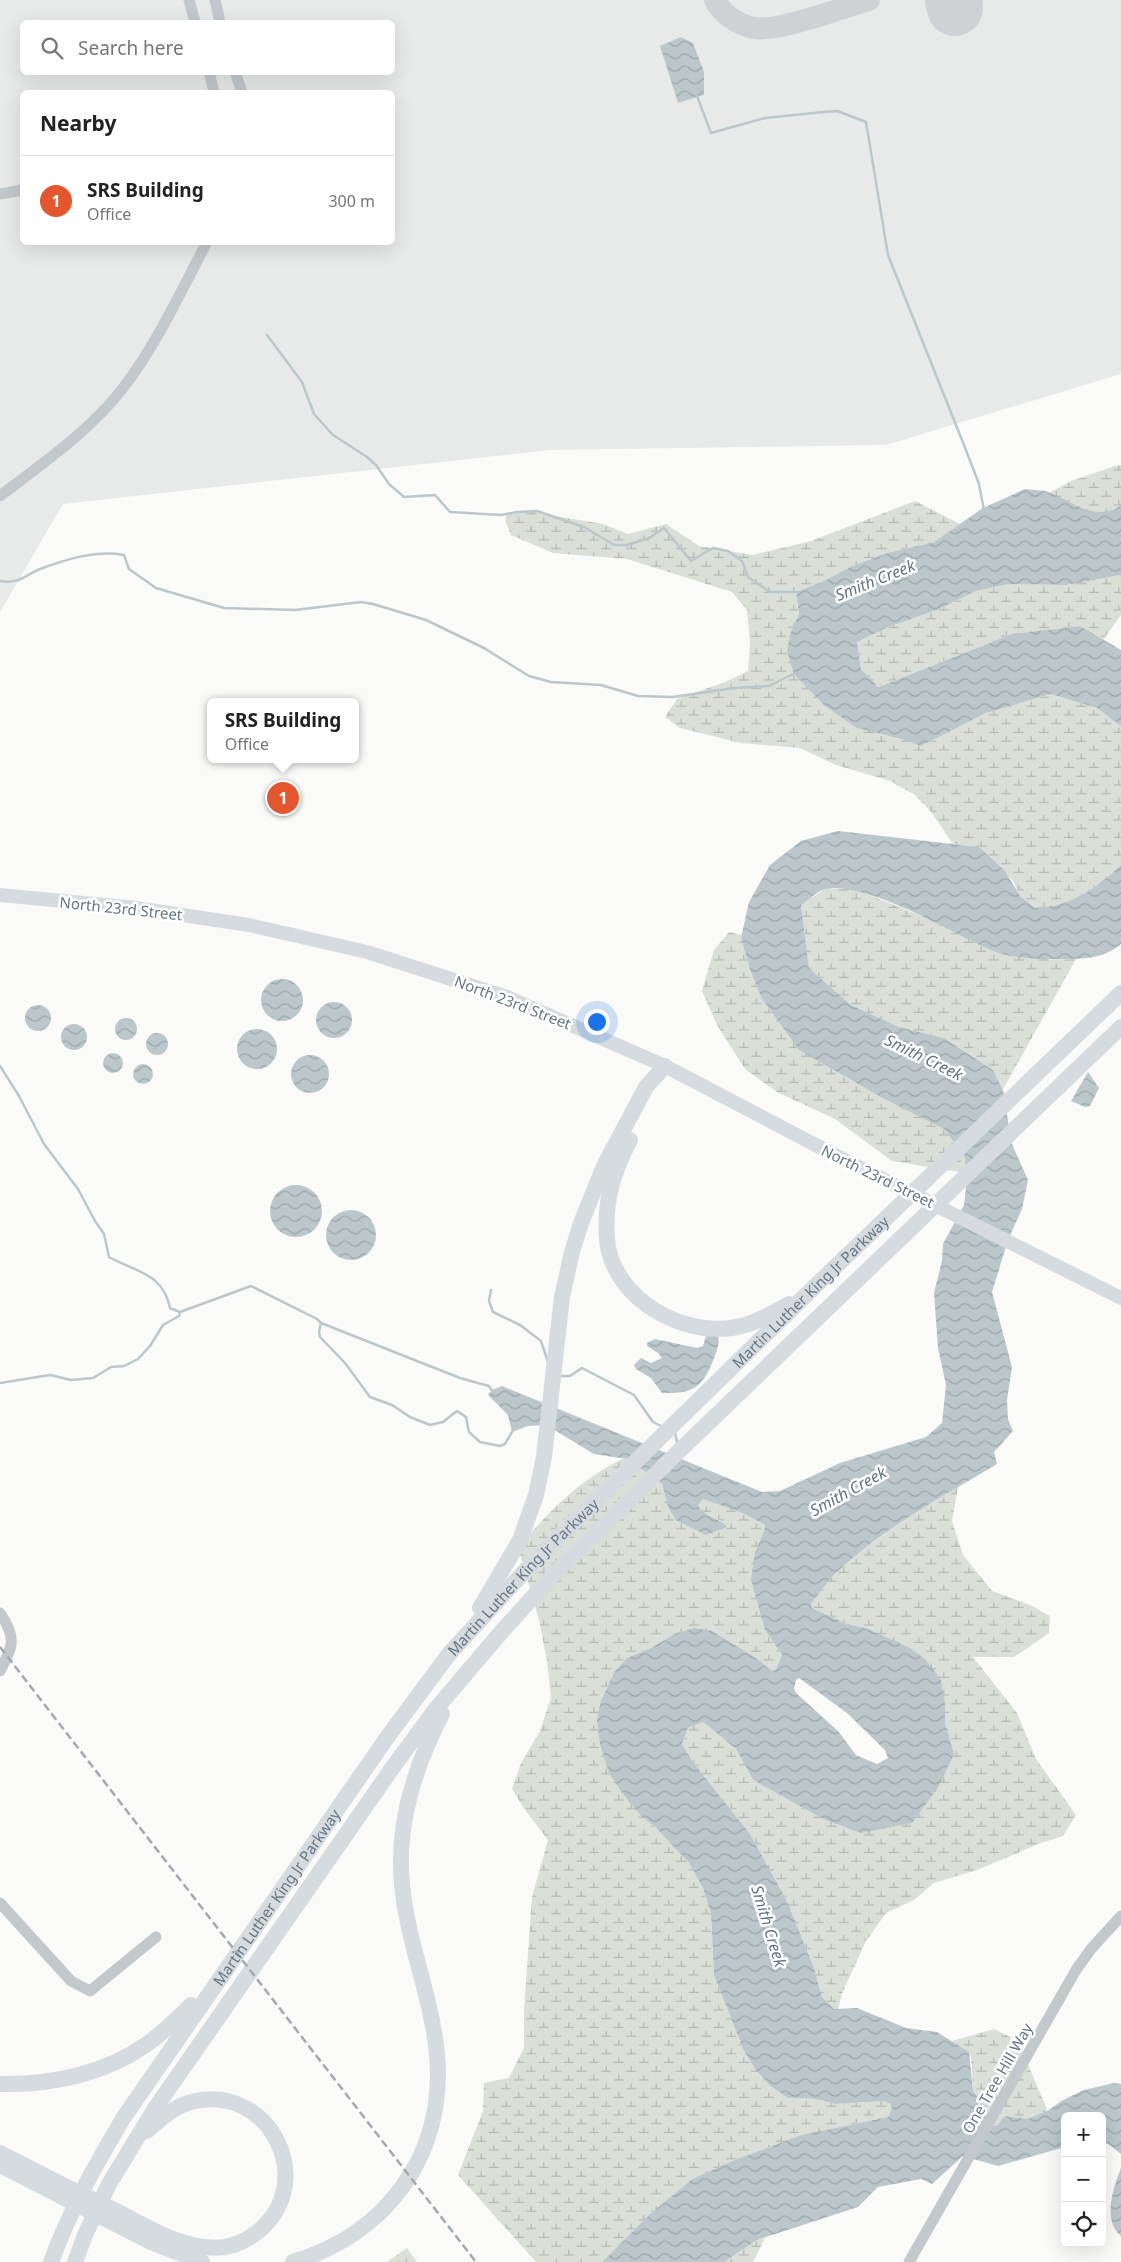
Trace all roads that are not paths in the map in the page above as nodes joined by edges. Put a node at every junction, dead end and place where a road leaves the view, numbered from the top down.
1 (189, 0) edge
2 (215, 0) edge
3 (194, 20) edge
4 (220, 20) edge
5 (210, 75) edge
6 (236, 75) edge
7 (214, 90) edge
8 (241, 90) edge
9 (20, 190) edge
10 (0, 194) edge
11 (205, 245) edge
12 (0, 496) edge
13 (0, 895) edge
14 (1121, 993) edge
15 (1121, 1026) edge
16 (1121, 1032) edge
17 (1099, 1048) junction
18 (665, 1066) junction
19 (808, 1294) junction
20 (1121, 1298) edge
21 (482, 1611) junction
22 (0, 1613) edge
23 (471, 1668) junction
24 (0, 1671) edge
25 (0, 1903) edge
26 (1121, 1916) edge
27 (156, 1936) dead end
28 (218, 1979) junction
29 (0, 2084) edge
30 (131, 2146) junction
31 (0, 2153) edge
32 (0, 2166) edge
33 (51, 2262) edge
34 (75, 2262) edge
35 (202, 2262) edge
36 (293, 2262) edge
37 (909, 2262) edge

1 - 3 street
2 - 4 street
5 - 7 street
6 - 8 street
9 - 10 street
11 - 12 street
13 - 18 main road, North 23rd Street
14 - 19 highway, Martin Luther King Jr Parkway
15 - 17 highway, Martin Luther King Jr Parkway
16 - 17 highway
17 - 23 highway, Martin Luther King Jr Parkway
18 - 19 highway
18 - 20 main road, North 23rd Street
18 - 21 highway
19 - 21 highway, Martin Luther King Jr Parkway
21 - 28 highway, Martin Luther King Jr Parkway
22 - 24 street
23 - 30 highway, Martin Luther King Jr Parkway
23 - 36 highway
25 - 27 street
26 - 37 street, One Tree Hill Way
28 - 29 highway
28 - 33 highway, Martin Luther King Jr Parkway
30 - 31 highway
30 - 34 highway, Martin Luther King Jr Parkway
32 - 35 highway

